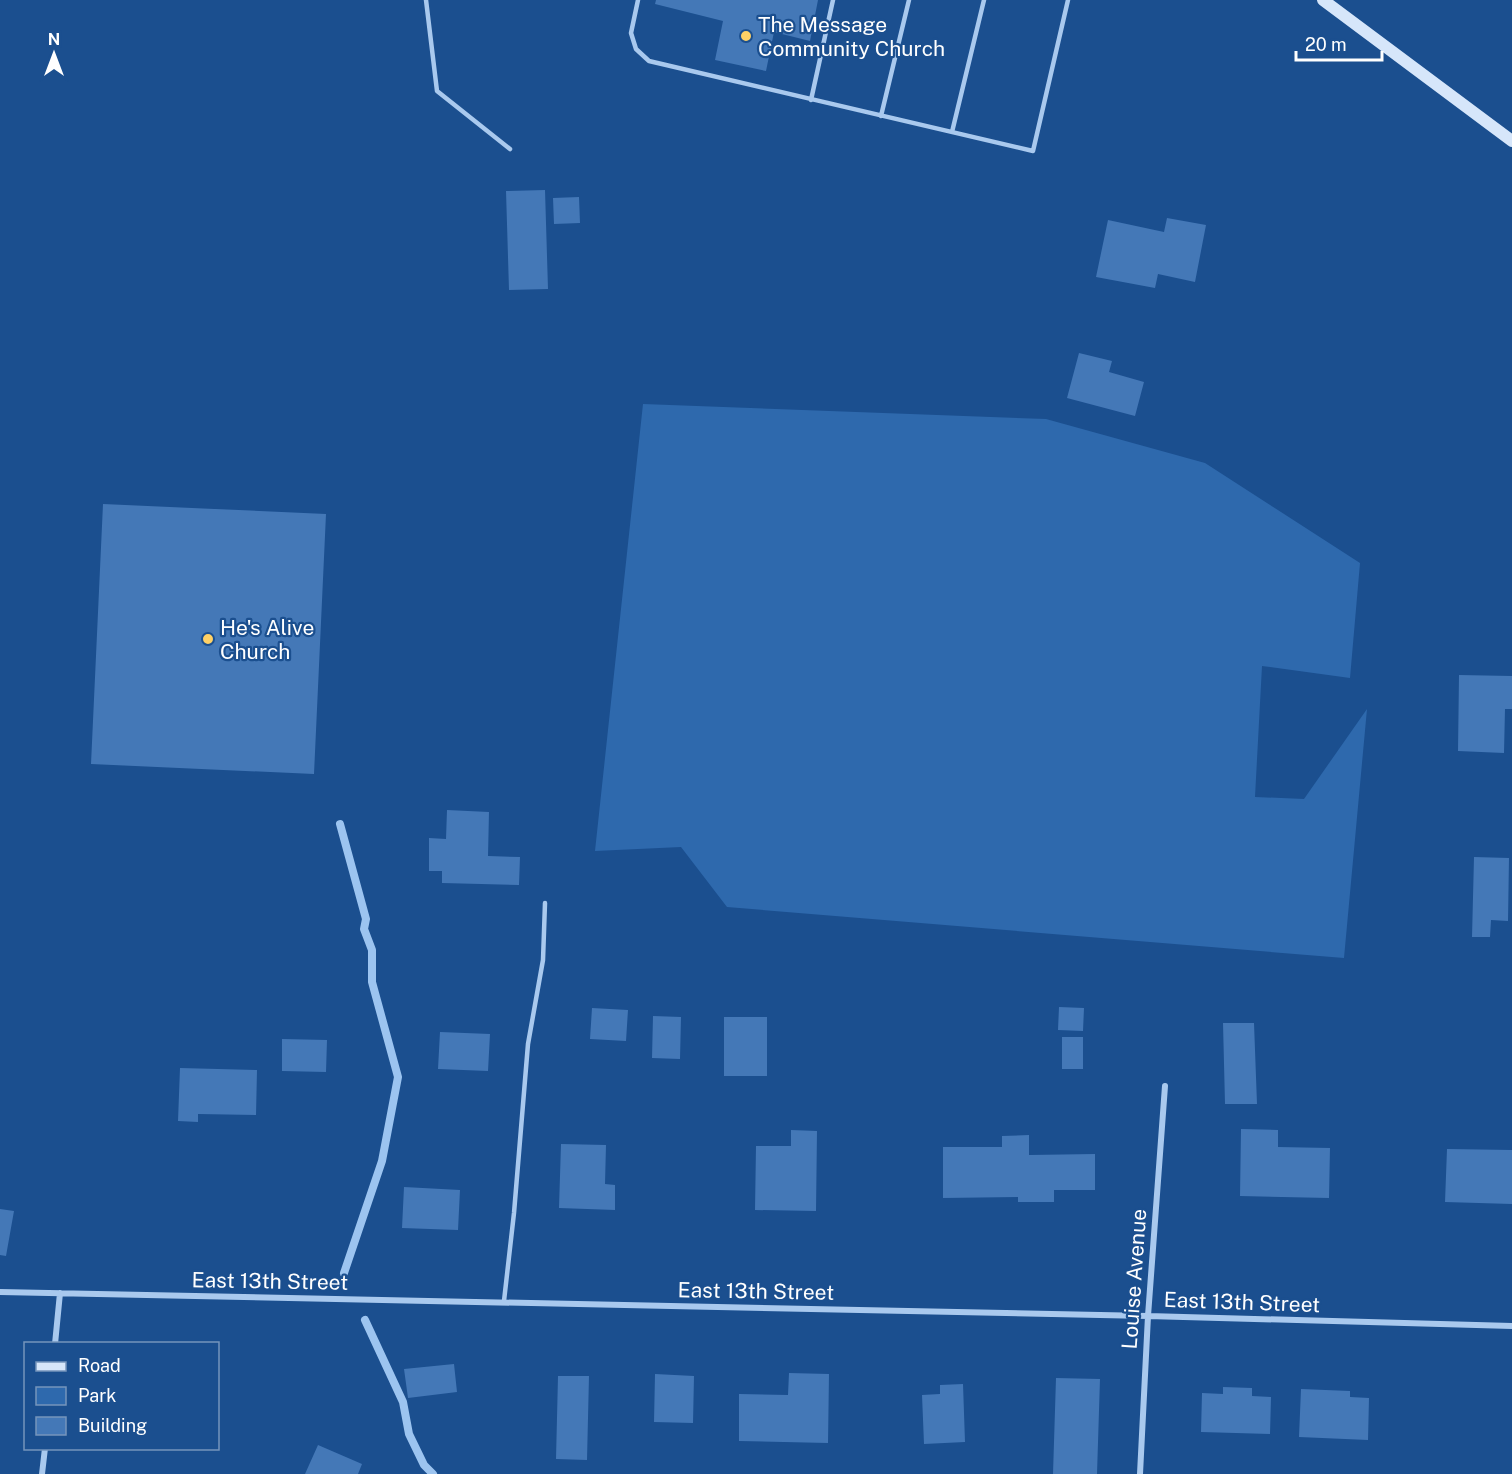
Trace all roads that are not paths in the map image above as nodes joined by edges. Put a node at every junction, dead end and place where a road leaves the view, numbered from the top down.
1 (426, 0) edge
2 (638, 0) edge
3 (833, 0) edge
4 (909, 0) edge
5 (984, 0) edge
6 (1068, 0) edge
7 (1323, 0) edge
8 (811, 100) junction
9 (880, 116) junction
10 (952, 132) junction
11 (1512, 141) edge
12 (510, 149) dead end
13 (545, 903) dead end
14 (1165, 1086) dead end
15 (0, 1292) edge
16 (60, 1293) junction
17 (504, 1301) junction
18 (1148, 1316) junction
19 (1512, 1326) edge
20 (55, 1342) edge
21 (45, 1450) edge
22 (42, 1474) edge
23 (1140, 1474) edge

1 - 12 lane
2 - 8 lane
3 - 8 lane
4 - 9 lane
5 - 10 lane
6 - 10 lane
7 - 11 street
8 - 9 lane
9 - 10 lane
13 - 17 lane
14 - 18 street, Louise Avenue
15 - 16 street, East 13th Street
16 - 17 street, East 13th Street
16 - 20 street
17 - 18 street, East 13th Street
18 - 19 street, East 13th Street
18 - 23 street, Louise Avenue
21 - 22 street

